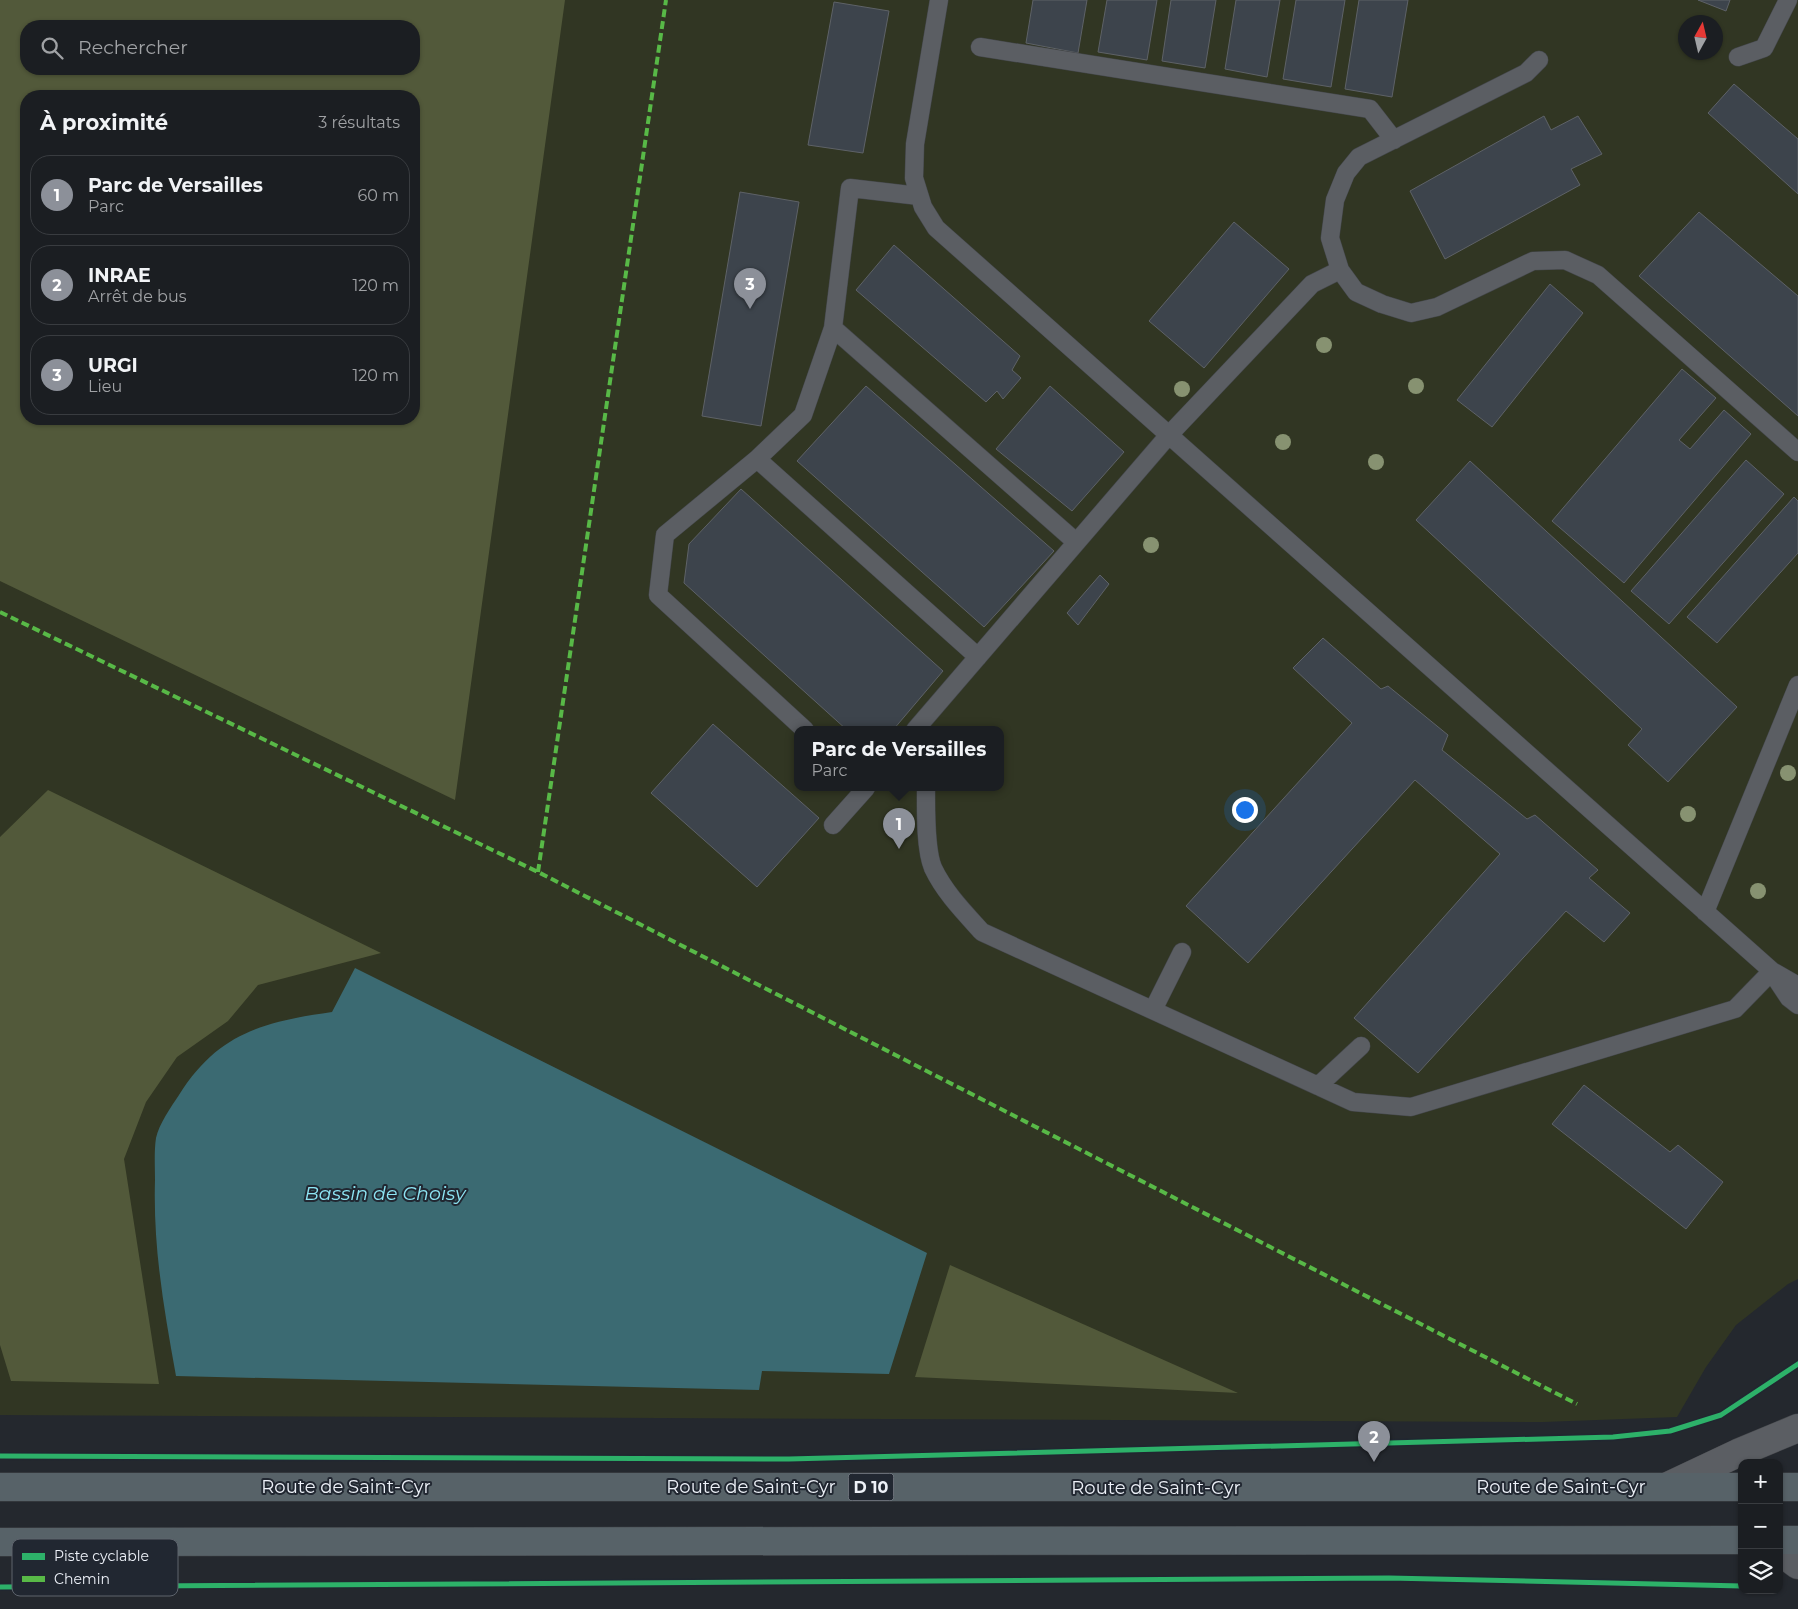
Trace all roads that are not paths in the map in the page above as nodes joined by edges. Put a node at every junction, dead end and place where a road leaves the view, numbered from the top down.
1 (939, 0) edge
2 (1788, 0) edge
3 (980, 47) dead end
4 (1738, 57) dead end
5 (1539, 60) dead end
6 (1394, 140) junction
7 (919, 196) junction
8 (1340, 270) junction
9 (833, 328) junction
10 (1168, 436) junction
11 (1798, 452) edge
12 (757, 459) junction
13 (1076, 542) junction
14 (978, 657) junction
15 (1798, 685) edge
16 (926, 724) edge
17 (801, 726) edge
18 (863, 791) edge
19 (926, 791) edge
20 (833, 825) dead end
21 (1705, 912) junction
22 (1182, 952) dead end
23 (1772, 971) junction
24 (1798, 986) edge
25 (1798, 1005) edge
26 (1153, 1010) junction
27 (1361, 1046) dead end
28 (1318, 1086) junction
29 (1798, 1428) edge
30 (1668, 1486) junction
31 (1738, 1487) edge
32 (1783, 1487) edge
33 (0, 1488) edge
34 (1798, 1488) edge
35 (1738, 1540) edge
36 (1783, 1540) edge
37 (1798, 1540) edge
38 (178, 1542) edge
39 (1783, 1554) edge
40 (1798, 1565) edge

1 - 7 lane
2 - 4 lane
3 - 6 lane
5 - 6 lane
6 - 8 lane
7 - 9 lane
7 - 10 lane
8 - 10 lane
8 - 11 lane
9 - 12 lane
9 - 13 lane
10 - 13 lane
10 - 21 lane
12 - 14 lane
12 - 17 lane
13 - 14 lane
14 - 16 lane
15 - 21 lane
18 - 20 lane
19 - 26 lane
21 - 23 lane
22 - 26 lane
23 - 24 lane
23 - 25 lane
23 - 28 lane
26 - 28 lane
27 - 28 lane
29 - 30 main road
30 - 31 main road, Route de Saint-Cyr / D 10
30 - 33 main road, Route de Saint-Cyr / D 10
32 - 34 main road
35 - 38 main road
36 - 37 main road
39 - 40 main road

